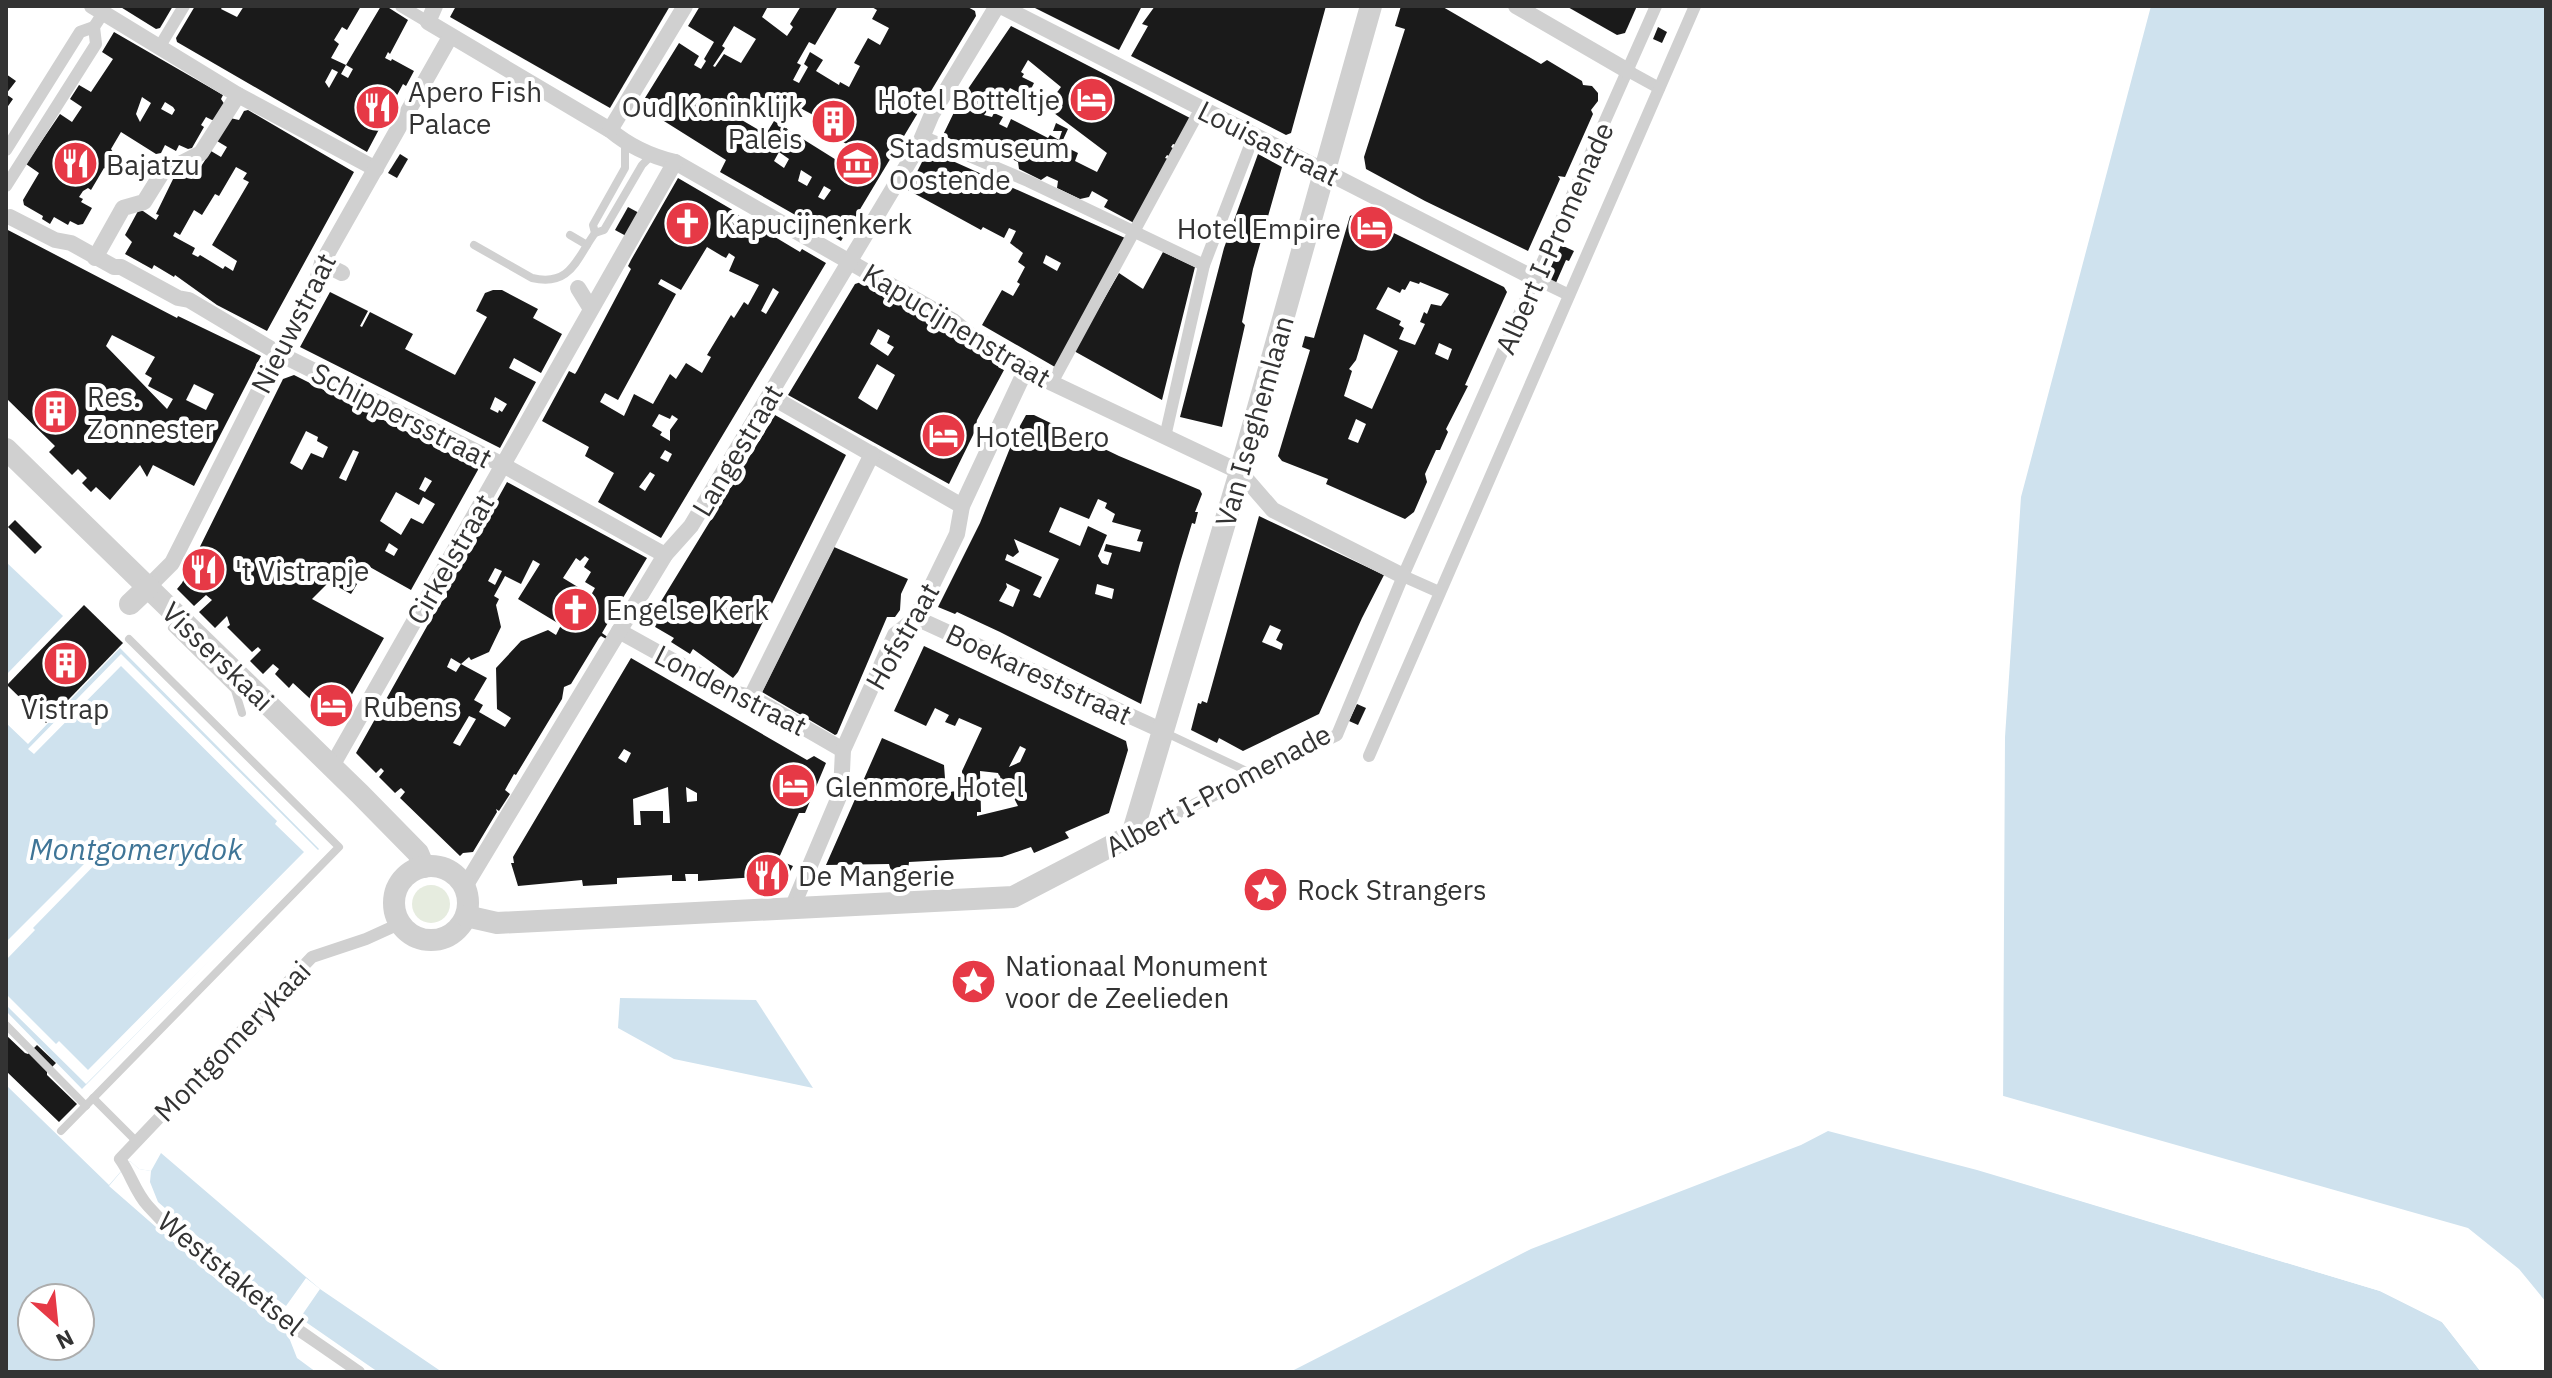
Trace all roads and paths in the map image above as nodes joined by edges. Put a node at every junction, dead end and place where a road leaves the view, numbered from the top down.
1 (184, 6) edge
2 (401, 6) edge
3 (435, 6) edge
4 (685, 6) edge
5 (999, 6) edge
6 (1371, 6) edge
7 (1516, 6) edge
8 (1656, 6) edge
9 (1695, 6) edge
10 (96, 15) edge
11 (428, 22) junction
12 (450, 37) junction
13 (160, 46) junction
14 (1628, 71) junction
15 (1659, 88) junction
16 (238, 95) junction
17 (1201, 108) junction
18 (610, 130) junction
19 (1254, 135) junction
20 (922, 136) junction
21 (625, 142) junction
22 (6, 150) edge
23 (651, 156) junction
24 (675, 162) junction
25 (376, 169) junction
26 (1325, 172) junction
27 (6, 186) edge
28 (8, 215) edge
29 (1135, 232) junction
30 (595, 233) junction
31 (570, 235) dead end
32 (474, 245) dead end
33 (587, 245) junction
34 (95, 258) junction
35 (851, 261) junction
36 (322, 263) junction
37 (1204, 265) junction
38 (573, 268) junction
39 (342, 273) dead end
40 (1536, 279) junction
41 (578, 288) joint
42 (1569, 295) junction
43 (591, 309) junction
44 (278, 353) junction
45 (1026, 369) junction
46 (1052, 383) junction
47 (770, 396) junction
48 (1165, 437) junction
49 (6, 449) edge
50 (872, 454) junction
51 (503, 465) junction
52 (1240, 472) junction
53 (962, 506) junction
54 (665, 555) junction
55 (1403, 576) junction
56 (148, 587) junction
57 (1439, 592) junction
58 (130, 604) dead end
59 (916, 618) junction
60 (172, 628) dead end
61 (619, 631) junction
62 (129, 639) dead end
63 (751, 697) junction
64 (242, 713) dead end
65 (1163, 731) junction
66 (843, 750) junction
67 (1369, 756) dead end
68 (332, 766) junction
69 (1256, 775) junction
70 (1132, 835) junction
71 (424, 867) junction
72 (464, 888) junction
73 (792, 908) junction
74 (466, 916) junction
75 (399, 924) junction
76 (6, 1025) edge
77 (93, 1098) junction
78 (86, 1106) junction
79 (61, 1131) dead end
80 (136, 1141) junction
81 (120, 1159) joint
82 (359, 1372) edge

1 - 13 street
2 - 11 street
3 - 11 street
4 - 18 street
5 - 17 street, Louisastraat
5 - 20 street, Langestraat
6 - 26 street, Van Iseghemlaan
7 - 14 street
8 - 14 street, Albert I-Promenade
9 - 15 street, Albert I-Promenade
10 - 13 street
10 - 22 street
10 - 27 street
11 - 12 street, Kapucijnenstraat
12 - 18 street, Kapucijnenstraat
12 - 25 street, Nieuwstraat
13 - 16 street
14 - 15 street
14 - 40 street, Albert I-Promenade
15 - 42 street, Albert I-Promenade
16 - 25 street
16 - 34 street
17 - 19 street, Louisastraat
17 - 29 street
18 - 21 street, Kapucijnenstraat
19 - 26 street, Louisastraat
19 - 37 street
20 - 29 street
20 - 35 street, Langestraat
21 - 23 street, Kapucijnenstraat
21 - 30 lane
23 - 24 street, Kapucijnenstraat
23 - 30 lane
24 - 35 street, Kapucijnenstraat
24 - 43 street, Cirkelstraat
25 - 36 street, Nieuwstraat
26 - 40 street, Louisastraat
26 - 52 street, Van Iseghemlaan
28 - 34 street, Schippersstraat
29 - 37 street
29 - 46 street
30 - 33 lane
31 - 33 lane
32 - 38 lane
33 - 38 lane
34 - 44 street, Schippersstraat
35 - 45 street, Kapucijnenstraat
35 - 47 street, Langestraat
36 - 39 street
36 - 44 street, Nieuwstraat
37 - 48 street
38 - 41 lane
40 - 42 street
40 - 55 street, Albert I-Promenade
41 - 43 street
42 - 57 street, Albert I-Promenade
43 - 51 street, Cirkelstraat
44 - 51 street, Schippersstraat
44 - 56 street, Nieuwstraat
45 - 46 street, Kapucijnenstraat
45 - 53 street, Hofstraat
46 - 48 street, Kapucijnenstraat
47 - 50 street
47 - 54 street, Langestraat
48 - 52 street, Kapucijnenstraat
49 - 56 street, Visserskaai
50 - 53 street
50 - 63 street
51 - 54 street, Schippersstraat
51 - 68 street, Cirkelstraat
52 - 55 street, Kapucijnenstraat
52 - 65 street, Van Iseghemlaan
53 - 59 street, Hofstraat
54 - 61 street, Langestraat
55 - 57 street
55 - 69 street, Albert I-Promenade
56 - 58 street, Nieuwstraat
56 - 68 street, Visserskaai
57 - 67 street, Albert I-Promenade
59 - 65 street, Boekareststraat
59 - 66 street, Hofstraat
60 - 64 lane
61 - 63 street, Londenstraat
61 - 72 street, Langestraat
62 - 77 lane
63 - 66 street, Londenstraat
65 - 69 lane
65 - 70 street, Van Iseghemlaan
66 - 73 street, Hofstraat
68 - 71 street, Visserskaai
69 - 70 street, Albert I-Promenade
70 - 73 street, Albert I-Promenade
71 - 72 street
71 - 75 street
72 - 74 street
73 - 74 street, Albert I-Promenade
74 - 75 street
75 - 80 street, Montgomerykaai
76 - 78 lane
77 - 78 lane
77 - 80 lane
78 - 79 lane
80 - 81 street, Montgomerykaai
81 - 82 street, Weststaketsel

